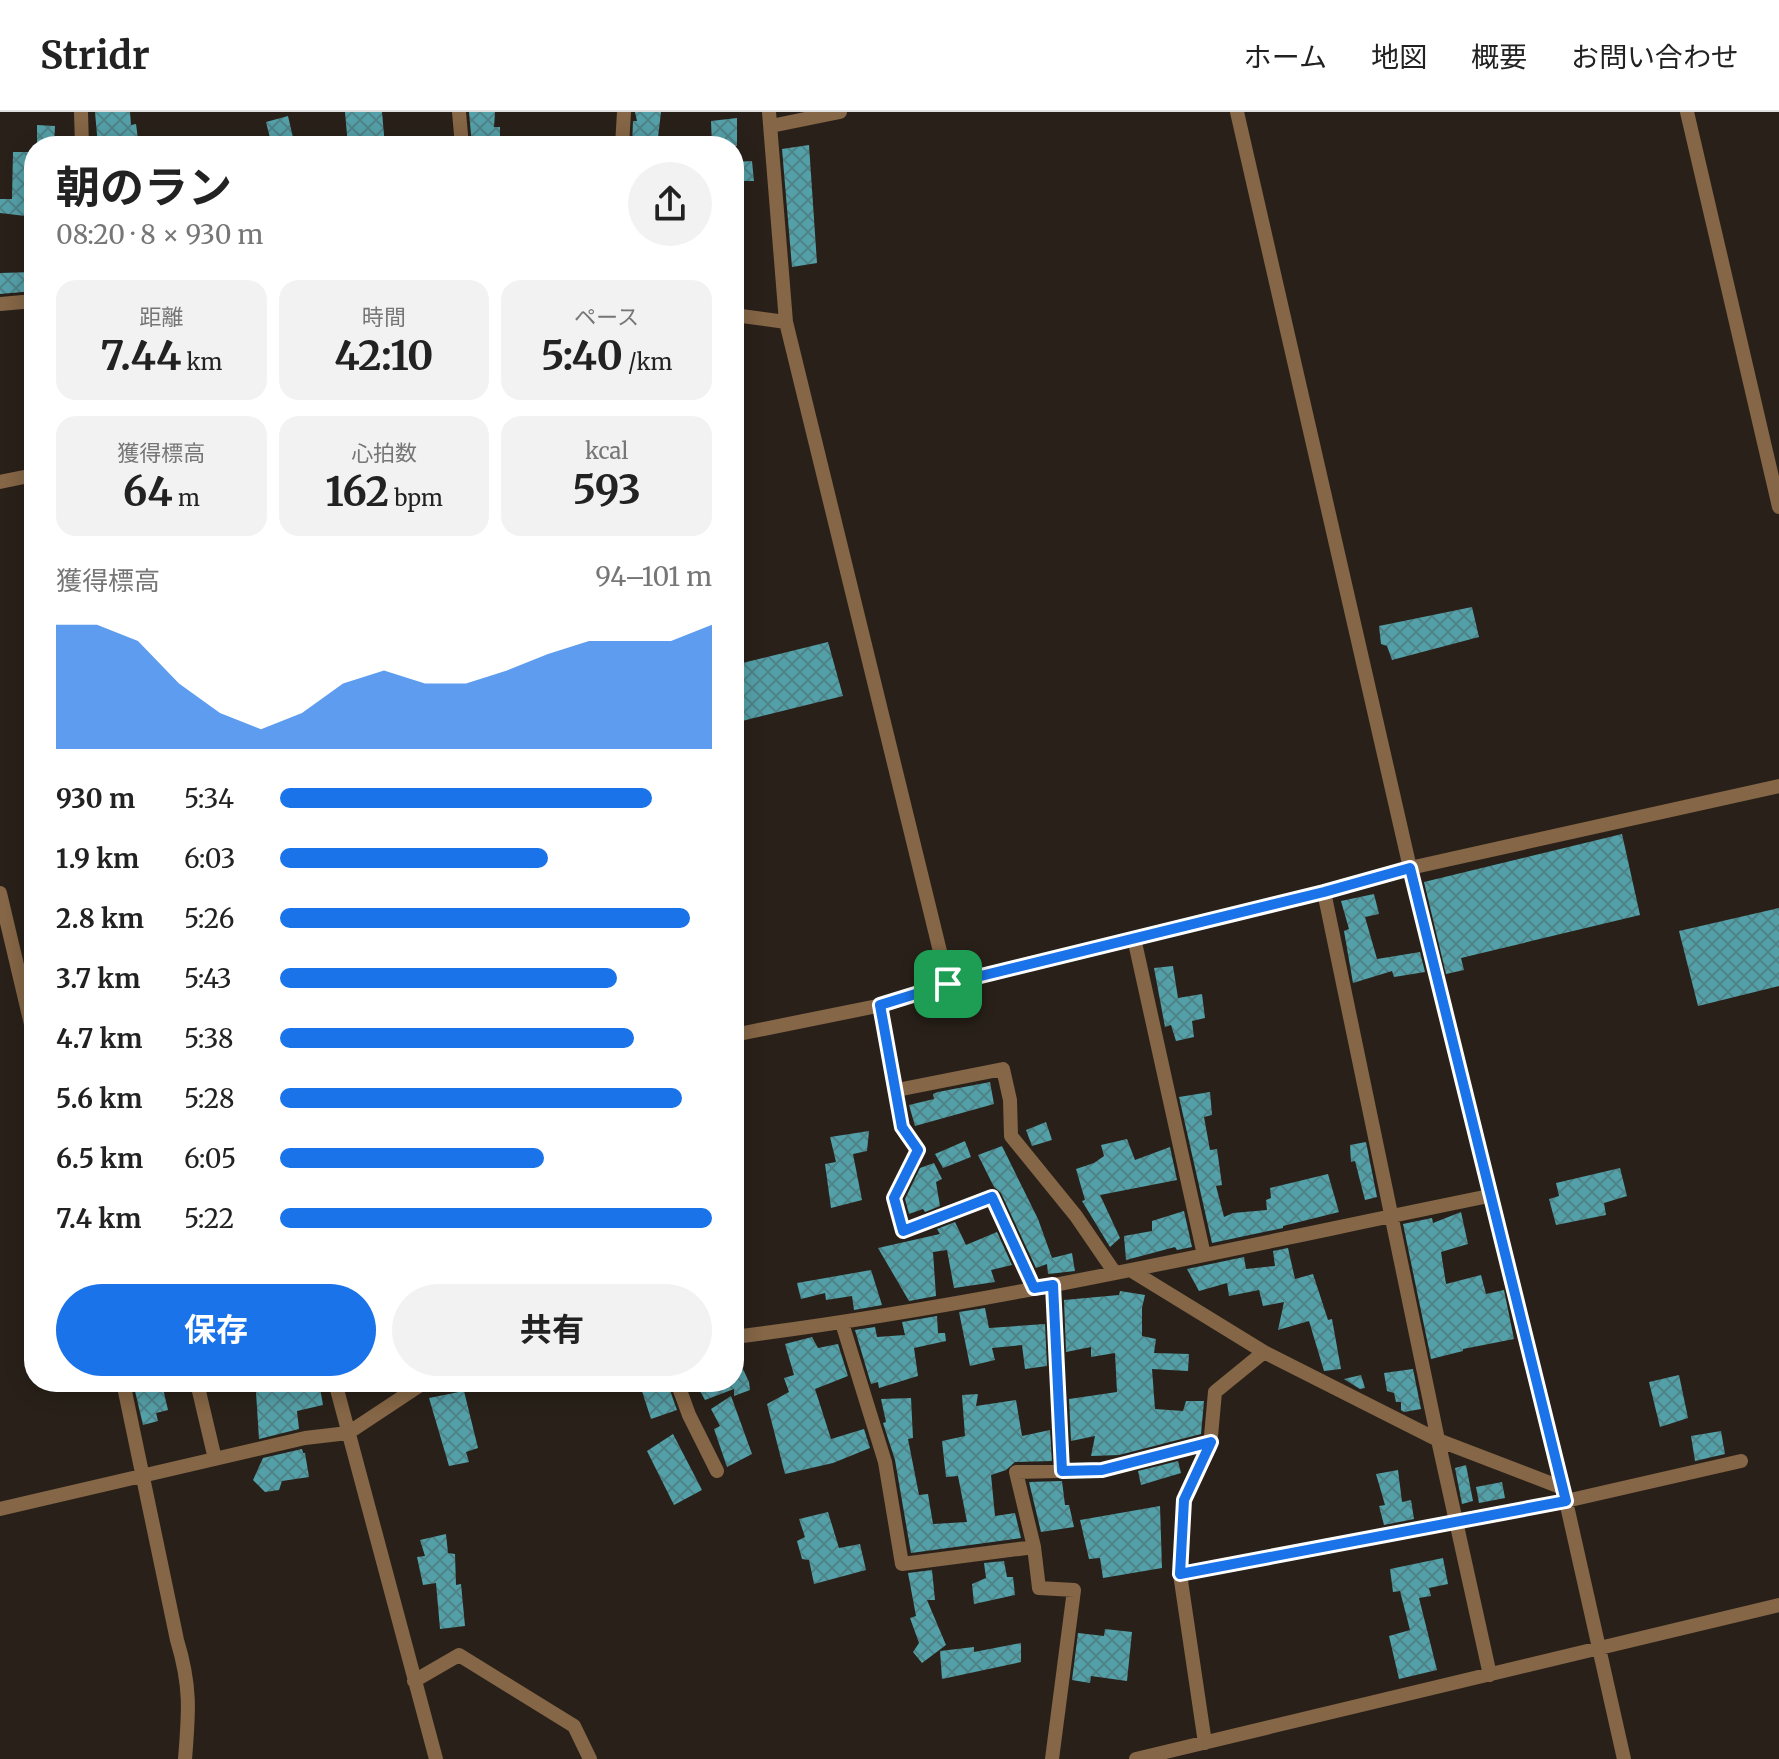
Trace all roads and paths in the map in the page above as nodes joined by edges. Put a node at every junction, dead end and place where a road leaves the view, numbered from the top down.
1 (81, 112) edge
2 (459, 112) edge
3 (624, 112) edge
4 (840, 112) edge
5 (1237, 112) edge
6 (1687, 112) edge
7 (770, 119) edge
8 (82, 136) edge
9 (461, 136) edge
10 (623, 136) edge
11 (24, 302) edge
12 (0, 304) edge
13 (744, 316) edge
14 (786, 322) junction
15 (24, 477) edge
16 (0, 482) edge
17 (1779, 507) edge
18 (1779, 786) edge
19 (1410, 868) junction
20 (1324, 892) junction
21 (0, 893) edge
22 (1134, 938) junction
23 (948, 984) junction
24 (24, 995) edge
25 (880, 1005) junction
26 (744, 1033) edge
27 (897, 1090) junction
28 (1489, 1196) junction
29 (1393, 1216) junction
30 (1204, 1255) junction
31 (1132, 1271) junction
32 (1115, 1273) junction
33 (1053, 1285) junction
34 (1034, 1288) junction
35 (842, 1323) junction
36 (744, 1336) edge
37 (1264, 1352) junction
38 (125, 1392) edge
39 (199, 1392) edge
40 (338, 1392) edge
41 (410, 1392) edge
42 (681, 1392) edge
43 (348, 1433) junction
44 (1438, 1440) junction
45 (1211, 1442) junction
46 (215, 1459) junction
47 (1741, 1461) dead end
48 (717, 1471) dead end
49 (1062, 1471) junction
50 (143, 1476) junction
51 (1565, 1495) junction
52 (0, 1509) edge
53 (1456, 1523) junction
54 (1034, 1547) junction
55 (1180, 1574) junction
56 (1779, 1605) edge
57 (1597, 1649) junction
58 (1490, 1675) junction
59 (414, 1681) junction
60 (1205, 1743) junction
61 (1174, 1755) edge
62 (185, 1759) edge
63 (436, 1759) edge
64 (590, 1759) edge
65 (1052, 1759) edge
66 (1136, 1759) edge
67 (1624, 1759) edge

1 - 8 street
2 - 9 street
3 - 10 street
4 - 7 street
5 - 19 street
6 - 17 street
7 - 14 street
11 - 12 street
13 - 14 street
14 - 23 street
15 - 16 street
18 - 19 street
19 - 20 street
19 - 28 street
20 - 22 street
20 - 29 street
21 - 24 street
22 - 23 street
22 - 30 street
23 - 25 street
25 - 26 street
25 - 27 street
27 - 32 street
27 - 34 street
28 - 29 street
28 - 51 street
29 - 30 street
29 - 44 street
30 - 31 street
31 - 32 street
31 - 37 street
32 - 33 street
33 - 34 street
33 - 49 street
34 - 35 street
35 - 36 street
35 - 54 street
37 - 44 street
37 - 45 street
38 - 50 street
39 - 46 street
40 - 43 street
41 - 43 street
42 - 48 street
43 - 46 street
43 - 59 street
44 - 51 street
44 - 53 street
45 - 49 street
45 - 55 street
46 - 50 street
47 - 51 street
49 - 54 street
50 - 52 street
50 - 62 street
51 - 53 street
51 - 57 street
53 - 55 street
53 - 58 street
54 - 65 street
55 - 60 street
56 - 57 street
57 - 58 street
57 - 67 street
58 - 60 street
59 - 63 street
59 - 64 street
60 - 61 street
61 - 66 street

